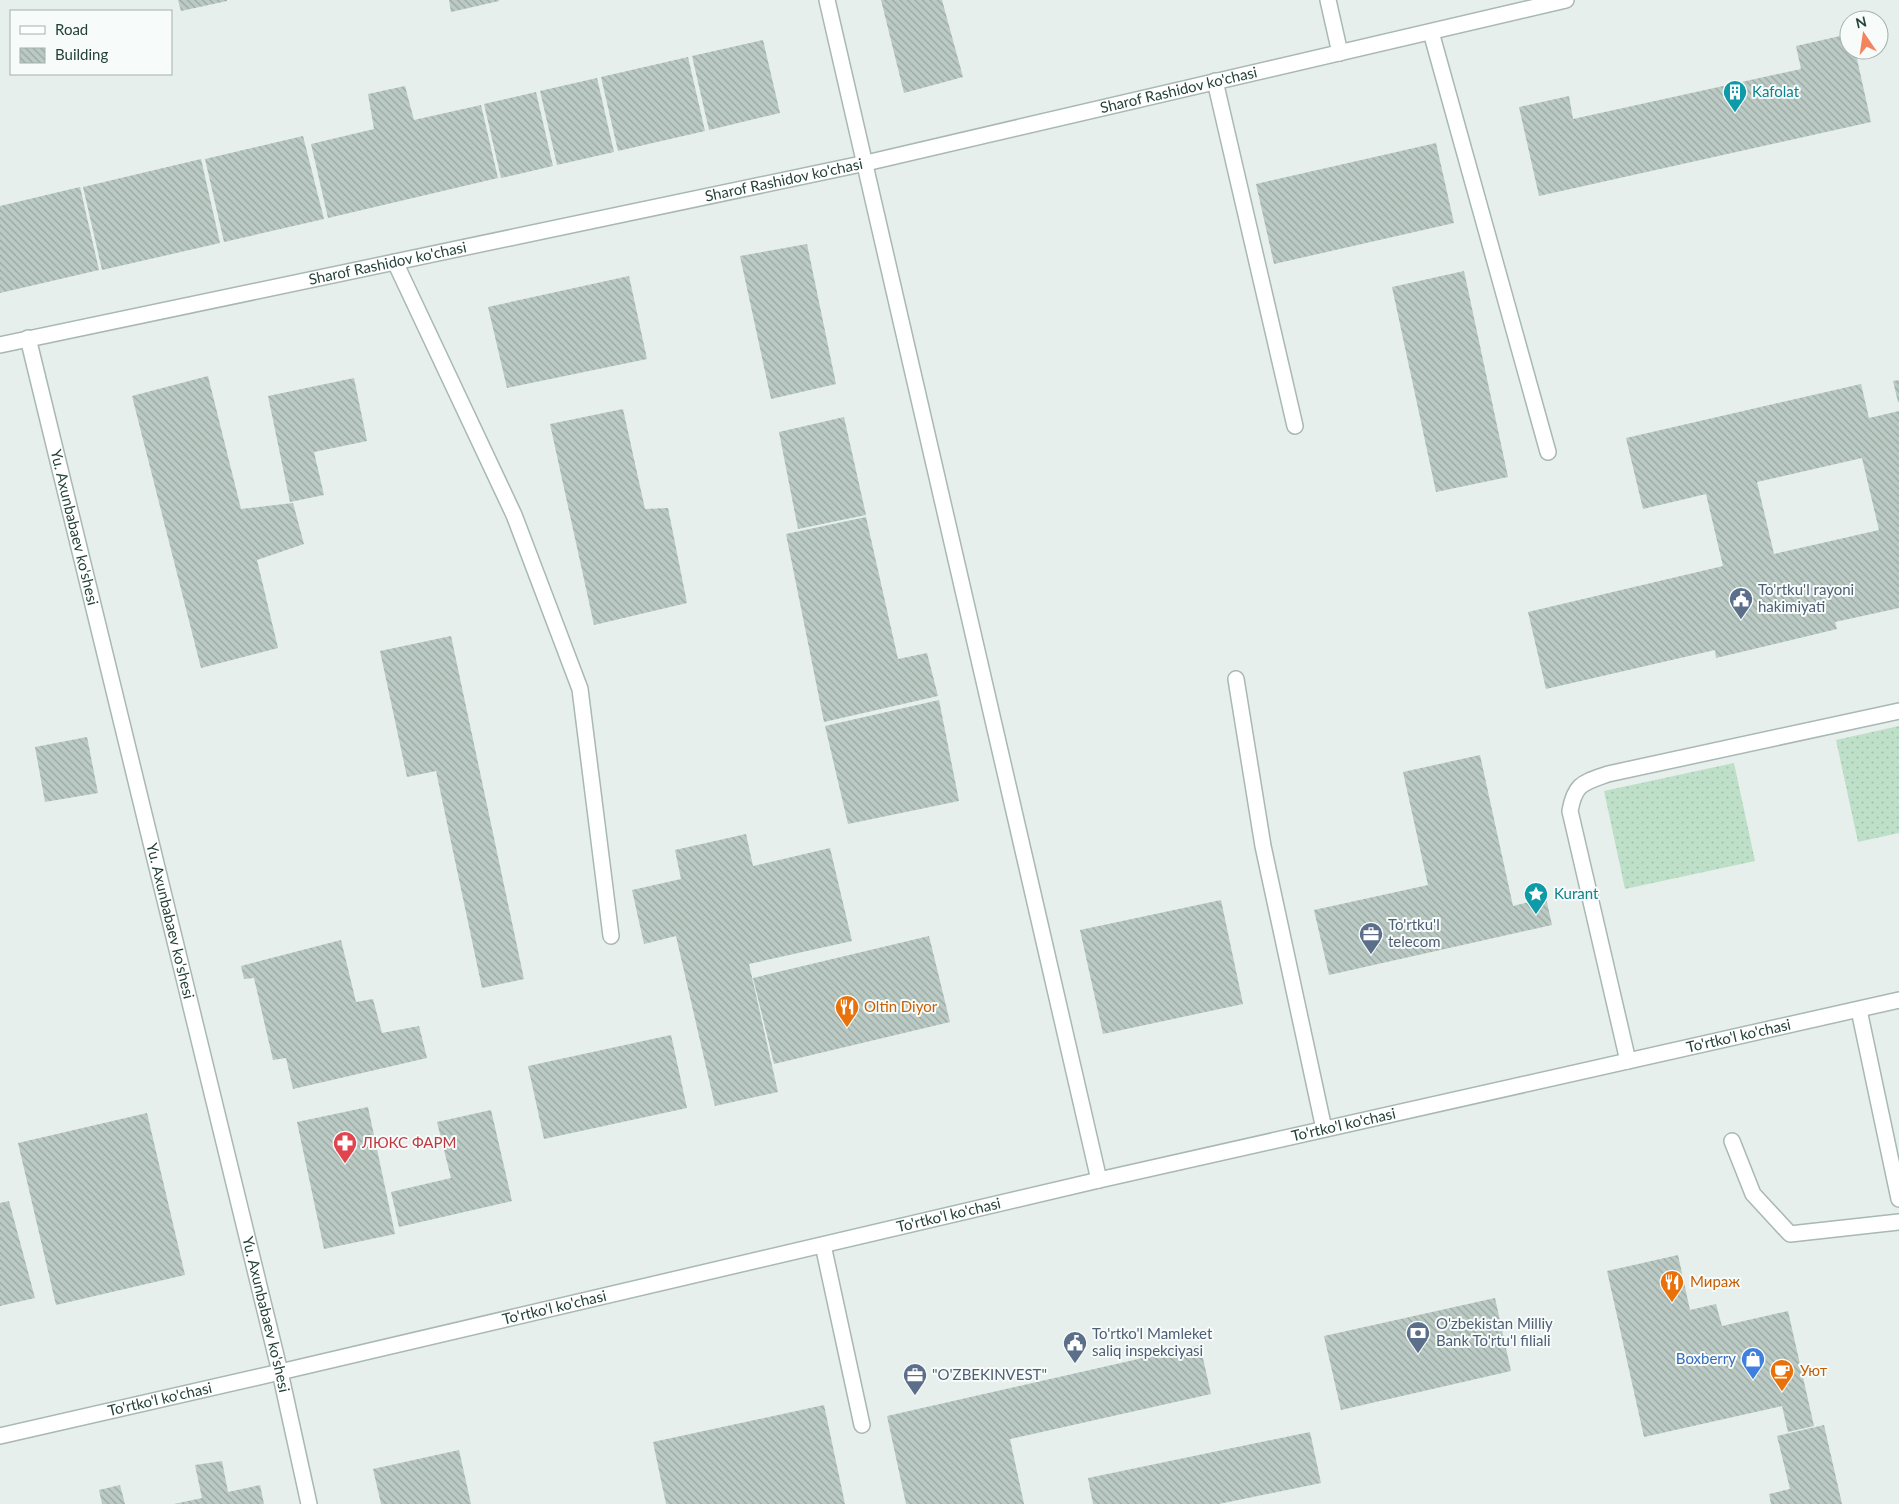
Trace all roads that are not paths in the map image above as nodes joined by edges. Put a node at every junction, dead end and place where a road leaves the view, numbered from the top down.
1 (827, 0) edge
2 (1328, 0) edge
3 (1566, 0) edge
4 (1430, 32) junction
5 (1340, 53) junction
6 (1214, 82) junction
7 (866, 163) junction
8 (395, 262) junction
9 (28, 338) junction
10 (0, 345) edge
11 (1296, 426) dead end
12 (1548, 452) dead end
13 (1236, 679) dead end
14 (1899, 711) edge
15 (611, 936) dead end
16 (1899, 1000) edge
17 (1859, 1010) junction
18 (1628, 1061) junction
19 (1324, 1130) junction
20 (1732, 1142) dead end
21 (1099, 1180) junction
22 (1899, 1199) edge
23 (1899, 1222) edge
24 (823, 1245) junction
25 (280, 1372) junction
26 (862, 1425) dead end
27 (0, 1436) edge
28 (310, 1504) edge

1 - 7 street
2 - 5 street
3 - 4 street, Sharof Rashidov ko'chasi
4 - 5 street, Sharof Rashidov ko'chasi
4 - 12 street
5 - 6 street, Sharof Rashidov ko'chasi
6 - 7 street, Sharof Rashidov ko'chasi
6 - 11 street
7 - 8 street, Sharof Rashidov ko'chasi
7 - 21 street
8 - 9 street, Sharof Rashidov ko'chasi
8 - 15 street
9 - 10 street, Sharof Rashidov ko'chasi
9 - 25 street, Yu. Axunbabaev ko'shesi
13 - 19 street
14 - 18 street
16 - 17 street, To'rtko'l ko'chasi
17 - 18 street, To'rtko'l ko'chasi
17 - 22 street
18 - 19 street, To'rtko'l ko'chasi
19 - 21 street, To'rtko'l ko'chasi
20 - 23 street
21 - 24 street, To'rtko'l ko'chasi
24 - 25 street, To'rtko'l ko'chasi
24 - 26 street
25 - 27 street, To'rtko'l ko'chasi
25 - 28 street, Yu. Axunbabaev ko'shesi

